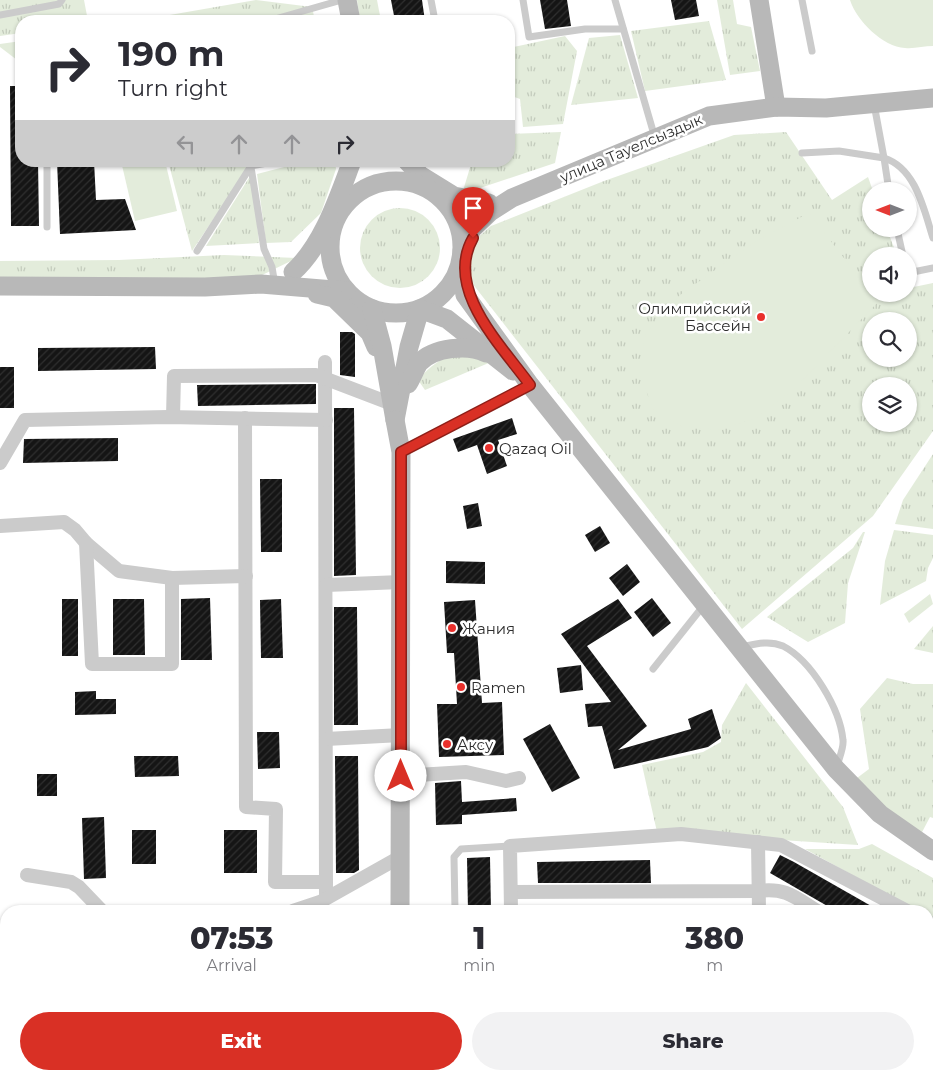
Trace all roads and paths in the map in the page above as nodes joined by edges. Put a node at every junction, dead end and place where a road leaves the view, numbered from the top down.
1 (62, 0) edge
2 (342, 0) edge
3 (347, 0) edge
4 (431, 0) edge
5 (523, 0) edge
6 (615, 0) edge
7 (759, 0) edge
8 (802, 0) edge
9 (0, 15) edge
10 (289, 15) edge
11 (350, 15) edge
12 (434, 15) edge
13 (623, 29) junction
14 (812, 51) dead end
15 (933, 98) edge
16 (874, 104) junction
17 (776, 107) junction
18 (655, 138) junction
19 (802, 152) dead end
20 (884, 158) junction
21 (47, 167) edge
22 (249, 167) edge
23 (251, 167) edge
24 (349, 167) edge
25 (360, 167) edge
26 (398, 167) edge
27 (412, 167) edge
28 (887, 182) edge
29 (413, 183) junction
30 (359, 192) junction
31 (490, 207) junction
32 (452, 212) junction
33 (47, 227) dead end
34 (933, 238) edge
35 (330, 248) junction
36 (197, 251) dead end
37 (462, 251) junction
38 (933, 268) edge
39 (917, 271) edge
40 (280, 280) junction
41 (0, 286) edge
42 (346, 291) junction
43 (472, 305) junction
44 (372, 309) junction
45 (420, 309) junction
46 (497, 359) junction
47 (326, 362) dead end
48 (386, 372) junction
49 (326, 378) junction
50 (530, 385) junction
51 (395, 410) junction
52 (173, 417) junction
53 (245, 418) junction
54 (326, 420) junction
55 (401, 452) junction
56 (0, 463) edge
57 (0, 526) edge
58 (86, 543) junction
59 (246, 576) junction
60 (172, 578) junction
61 (401, 582) junction
62 (326, 585) junction
63 (705, 604) junction
64 (739, 647) junction
65 (653, 669) dead end
66 (401, 735) junction
67 (326, 739) junction
68 (836, 769) junction
69 (401, 776) junction
70 (519, 778) dead end
71 (758, 842) junction
72 (510, 846) junction
73 (933, 850) edge
74 (400, 857) junction
75 (27, 875) dead end
76 (326, 882) junction
77 (758, 891) junction
78 (511, 892) junction
79 (326, 898) junction
80 (96, 905) edge
81 (308, 905) edge
82 (400, 905) edge
83 (455, 905) edge
84 (511, 905) edge
85 (759, 905) edge
86 (808, 905) edge
87 (896, 905) edge

1 - 9 lane
2 - 10 lane
3 - 11 main road
4 - 12 lane
5 - 13 lane
6 - 13 lane
7 - 17 main road
8 - 14 lane
13 - 18 lane
15 - 16 main road, улица Тауелсыздык
16 - 17 main road, улица Тауелсыздык
16 - 20 lane
17 - 18 main road, улица Тауелсыздык
18 - 31 main road, улица Тауелсыздык
19 - 20 lane
20 - 28 lane
20 - 34 lane
21 - 33 lane
22 - 36 lane
23 - 40 lane
24 - 40 main road
25 - 30 main road
26 - 29 main road
27 - 31 main road
29 - 30 main road
29 - 32 main road
30 - 35 main road
31 - 32 main road, улица Тауелсыздык
31 - 37 main road, улица Тауелсыздык
31 - 43 main road
32 - 37 main road
35 - 40 main road
35 - 42 main road
37 - 43 main road
37 - 45 main road
38 - 39 lane
40 - 41 main road
40 - 42 main road
40 - 48 main road
42 - 44 main road
43 - 50 main road
44 - 45 main road
44 - 48 main road
45 - 46 main road
45 - 51 main road
46 - 50 main road
46 - 51 main road
47 - 49 street
48 - 51 main road
49 - 51 street
49 - 52 street
49 - 54 street
50 - 55 lane
50 - 63 main road
51 - 55 main road
52 - 53 street
52 - 56 street
53 - 54 street
53 - 59 street
54 - 62 street
55 - 61 main road
57 - 58 street
58 - 60 street
58 - 60 street
59 - 60 street
59 - 76 street
61 - 62 street
61 - 66 main road
62 - 67 street
63 - 64 main road
63 - 65 lane
64 - 68 main road
64 - 68 lane
66 - 67 street
66 - 69 main road
67 - 76 street
68 - 73 main road
69 - 70 street
69 - 74 main road
71 - 72 street
71 - 77 street
71 - 87 street
72 - 78 street
72 - 83 lane
74 - 79 street
74 - 82 main road
75 - 80 street
76 - 79 street
77 - 78 street
77 - 85 street
77 - 86 street
78 - 84 street
79 - 81 street

